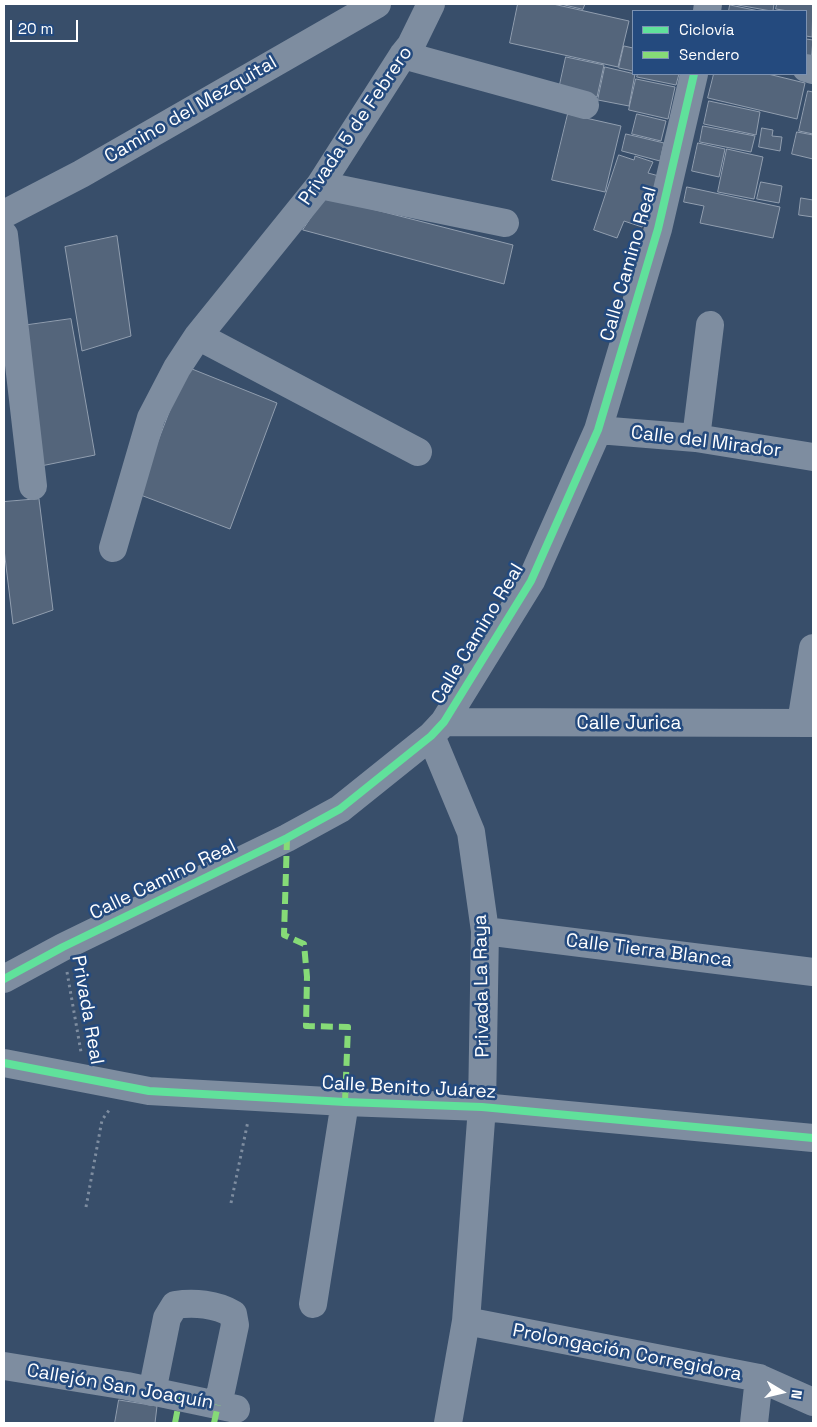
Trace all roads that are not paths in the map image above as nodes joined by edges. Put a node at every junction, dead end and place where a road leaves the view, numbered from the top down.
1 (377, 4) edge
2 (431, 4) edge
3 (403, 55) junction
4 (694, 75) edge
5 (585, 105) dead end
6 (320, 186) junction
7 (4, 214) edge
8 (505, 223) dead end
9 (4, 235) edge
10 (710, 325) dead end
11 (198, 336) junction
12 (598, 430) junction
13 (696, 438) junction
14 (418, 452) dead end
15 (813, 457) edge
16 (33, 486) dead end
17 (113, 548) dead end
18 (813, 648) edge
19 (807, 723) edge
20 (438, 729) junction
21 (485, 932) junction
22 (813, 972) edge
23 (4, 979) edge
24 (4, 1063) edge
25 (344, 1102) junction
26 (482, 1107) junction
27 (813, 1138) edge
28 (313, 1304) dead end
29 (466, 1321) junction
30 (4, 1366) edge
31 (759, 1378) junction
32 (152, 1392) junction
33 (813, 1402) edge
34 (448, 1423) edge
35 (754, 1423) edge

1 - 7 street, Camino del Mezquital
2 - 3 street, Privada 5 de Febrero
3 - 5 street
3 - 6 street, Privada 5 de Febrero
4 - 12 street, Calle Camino Real
6 - 8 street
6 - 11 street, Privada 5 de Febrero
9 - 16 street
10 - 13 street
11 - 14 street
11 - 17 street, Privada 5 de Febrero
12 - 13 street, Calle del Mirador
12 - 20 street, Calle Camino Real
13 - 15 street, Calle del Mirador
18 - 19 street
19 - 20 street, Calle Jurica
20 - 21 street, Privada La Raya
20 - 23 street, Calle Camino Real
21 - 22 street, Calle Tierra Blanca
21 - 26 street, Privada La Raya
24 - 25 street, Calle Benito Juárez
25 - 26 street, Calle Benito Juárez
25 - 28 street
26 - 27 street, Calle Benito Juárez
26 - 29 street, Privada La Raya
29 - 31 street, Prolongación Corregidora
29 - 34 street, Privada La Raya
30 - 32 street, Callejón San Joaquín
31 - 33 street, Prolongación Corregidora
31 - 35 street
32 - 32 street, Callejón San Joaquín

